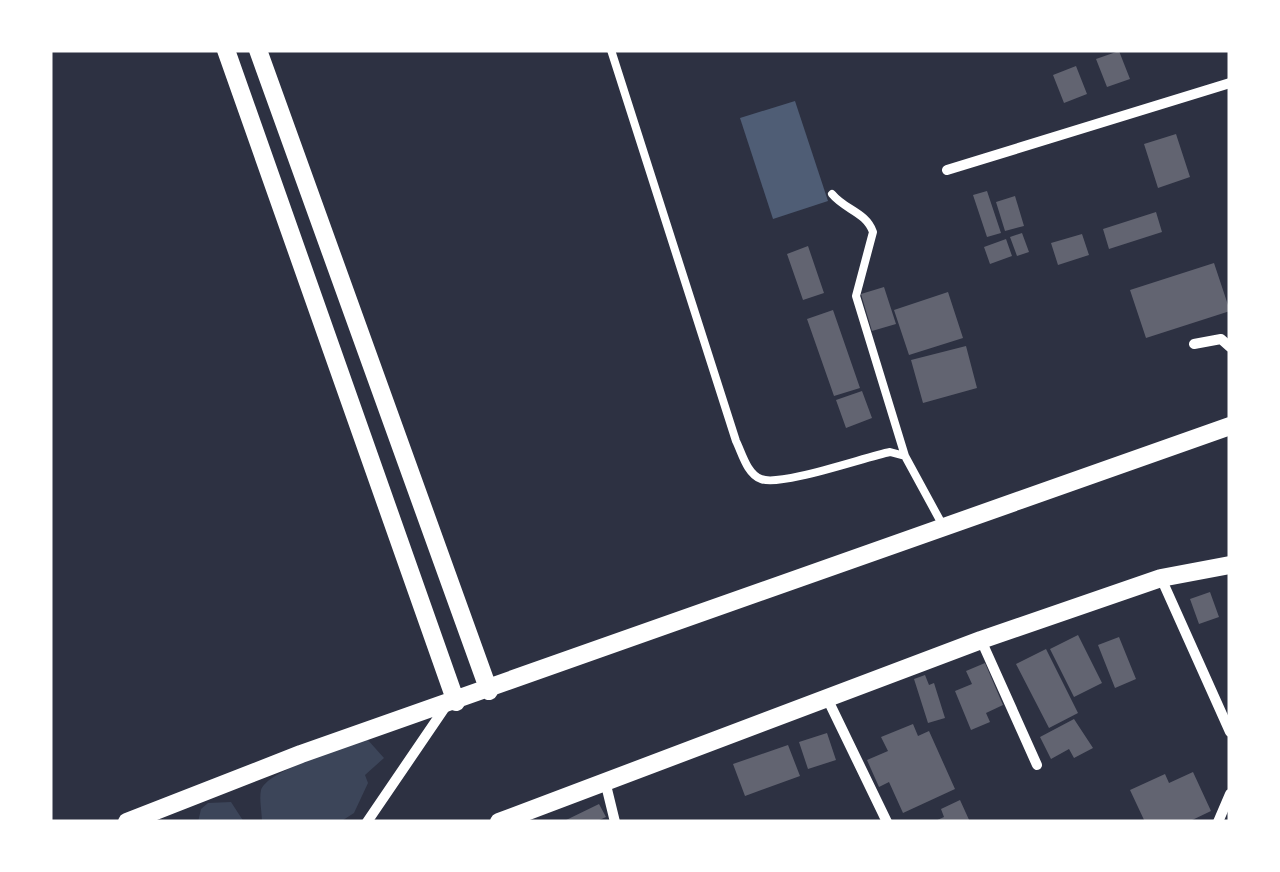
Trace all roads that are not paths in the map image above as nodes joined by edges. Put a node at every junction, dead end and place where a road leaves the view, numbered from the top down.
1 (226, 50) edge
2 (258, 50) edge
3 (611, 50) edge
4 (1230, 83) edge
5 (947, 170) dead end
6 (832, 194) dead end
7 (1194, 344) dead end
8 (1230, 347) edge
9 (1230, 426) edge
10 (905, 456) junction
11 (944, 528) junction
12 (1230, 565) edge
13 (1161, 578) junction
14 (981, 640) junction
15 (489, 690) junction
16 (827, 698) junction
17 (451, 704) junction
18 (1230, 732) edge
19 (1037, 765) dead end
20 (605, 781) junction
21 (1230, 794) edge
22 (127, 822) edge
23 (367, 822) edge
24 (499, 822) edge
25 (614, 822) edge
26 (886, 822) edge
27 (1218, 822) edge

1 - 17 street
2 - 15 street
3 - 10 lane
4 - 5 street
6 - 10 lane
7 - 8 street
9 - 11 street
10 - 11 lane
11 - 15 street
12 - 13 street
13 - 14 street
13 - 18 street
14 - 16 street
14 - 19 street
15 - 17 street
16 - 20 street
16 - 26 street
17 - 22 street
17 - 23 street
20 - 24 street
20 - 25 street
21 - 27 street

